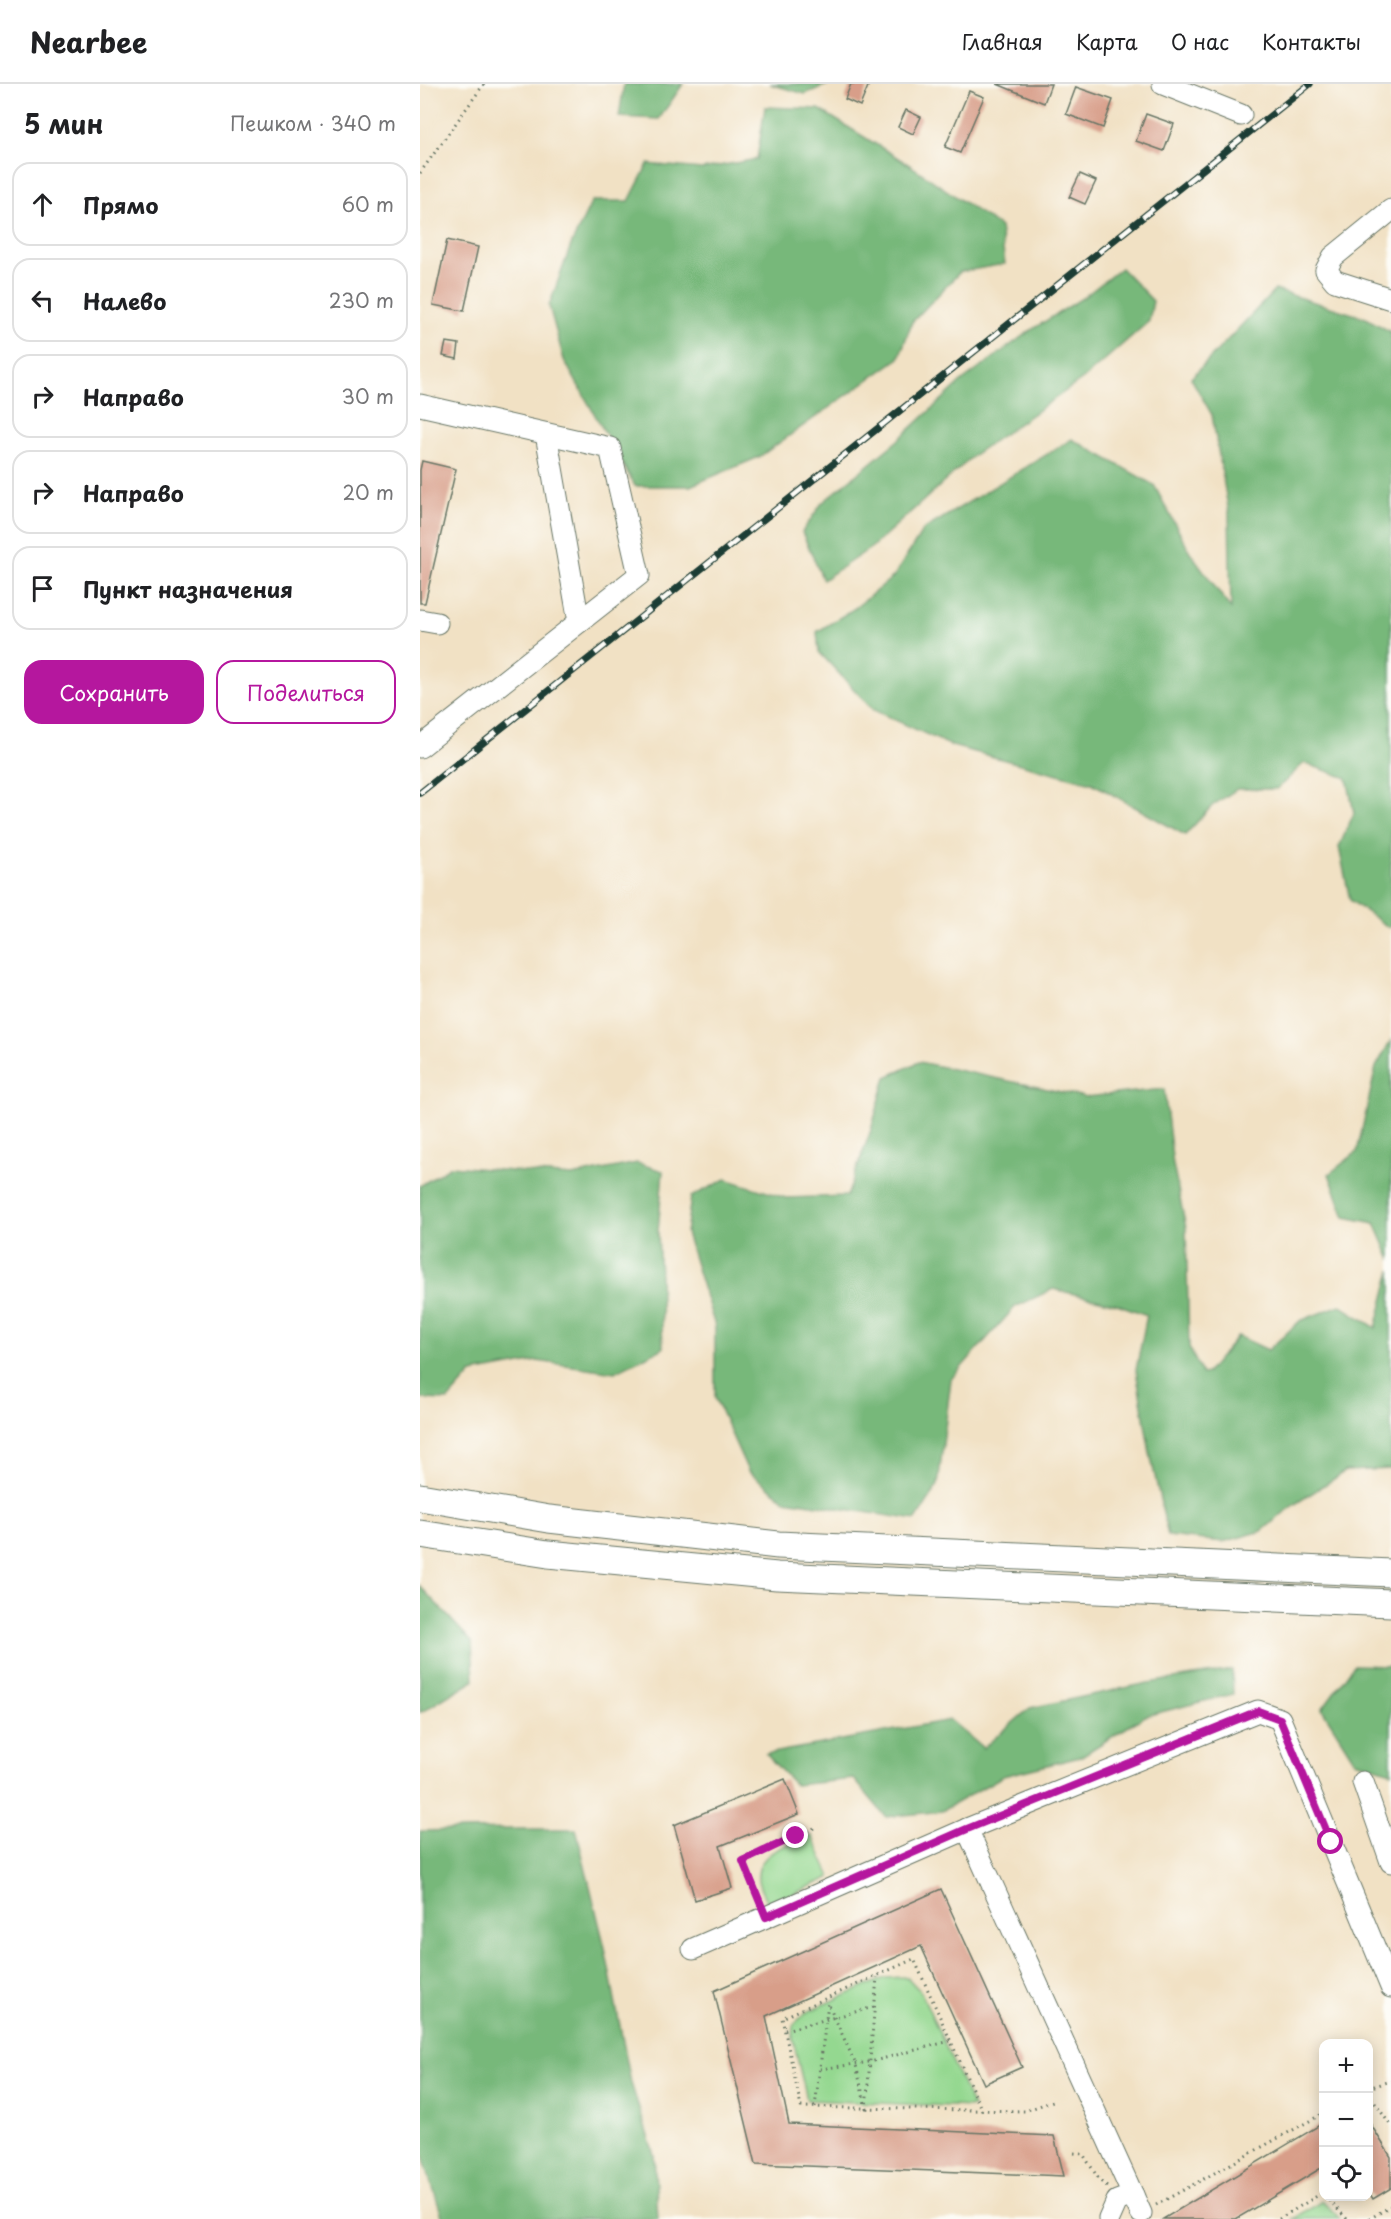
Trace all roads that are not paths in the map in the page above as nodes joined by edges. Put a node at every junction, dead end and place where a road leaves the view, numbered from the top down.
1 (1162, 84) edge
2 (1241, 115) dead end
3 (1391, 210) edge
4 (1391, 299) edge
5 (420, 405) edge
6 (546, 434) junction
7 (579, 622) junction
8 (420, 747) edge
9 (420, 1497) edge
10 (420, 1534) edge
11 (1391, 1574) edge
12 (1391, 1603) edge
13 (1363, 1782) dead end
14 (967, 1829) junction
15 (1391, 1862) edge
16 (693, 1949) dead end
17 (1391, 1987) edge
18 (1109, 2219) edge

1 - 2 street
3 - 4 street
5 - 6 street
6 - 7 street
6 - 7 street
7 - 8 street
9 - 11 main road
10 - 12 main road
13 - 15 street
14 - 16 street
14 - 17 street
14 - 18 street

